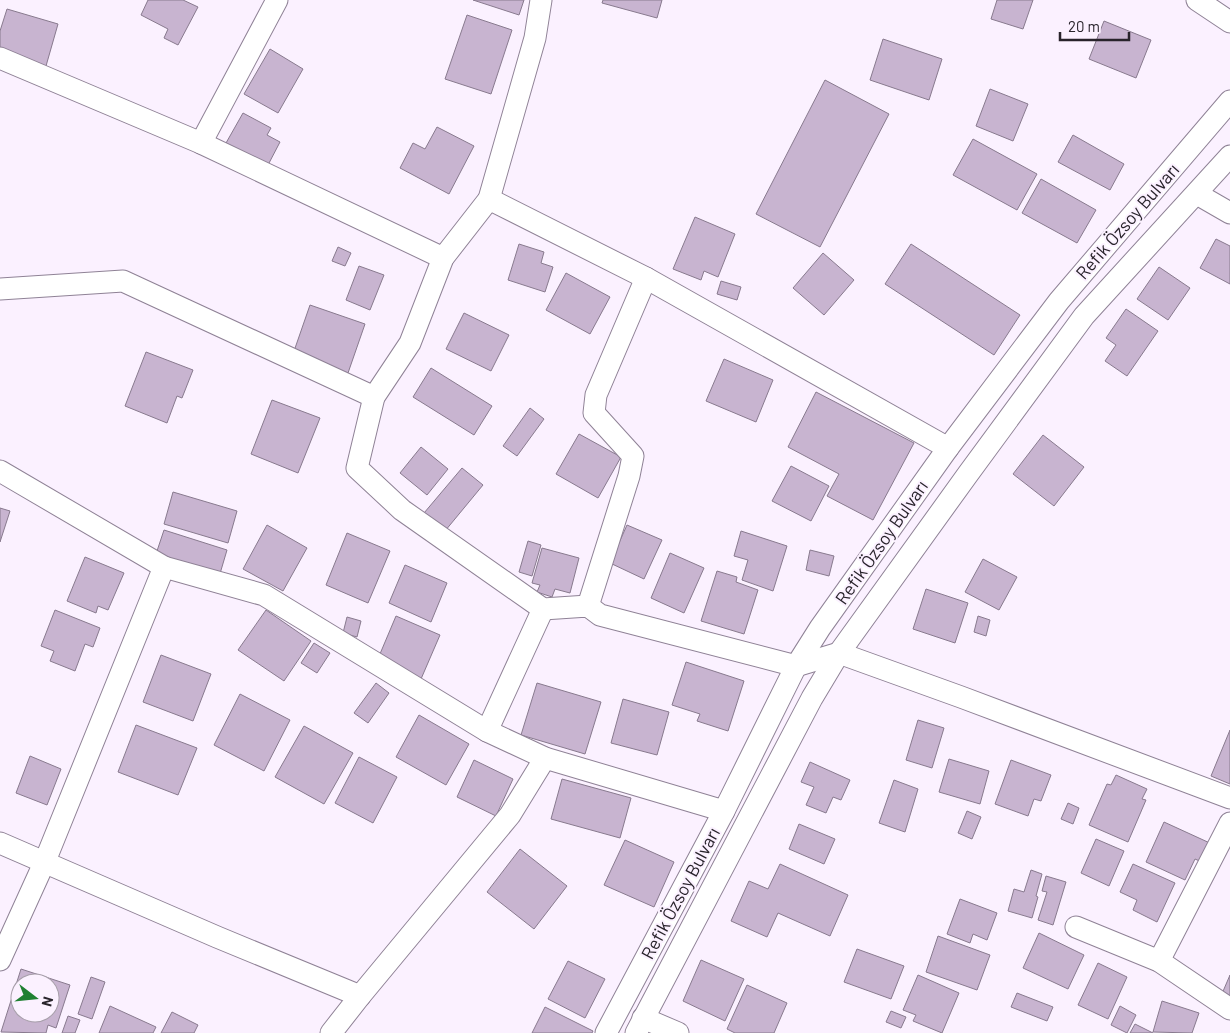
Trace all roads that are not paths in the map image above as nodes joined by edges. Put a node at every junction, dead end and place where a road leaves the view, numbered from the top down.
1 (277, 0) edge
2 (541, 0) edge
3 (1197, 0) edge
4 (1230, 22) edge
5 (0, 58) edge
6 (1230, 101) edge
7 (201, 144) junction
8 (1230, 156) edge
9 (1198, 194) junction
10 (489, 199) junction
11 (1230, 213) edge
12 (443, 258) junction
13 (646, 278) junction
14 (0, 289) edge
15 (374, 397) junction
16 (948, 448) junction
17 (0, 470) edge
18 (164, 567) junction
19 (588, 606) junction
20 (543, 608) junction
21 (839, 653) junction
22 (796, 666) junction
23 (487, 731) junction
24 (545, 758) junction
25 (1230, 798) edge
26 (724, 811) junction
27 (1230, 823) edge
28 (0, 843) edge
29 (45, 862) junction
30 (1076, 927) dead end
31 (0, 960) edge
32 (1159, 961) junction
33 (360, 996) junction
34 (1230, 1009) edge
35 (640, 1026) edge
36 (331, 1033) edge
37 (606, 1033) edge
38 (678, 1033) edge

1 - 7 street
2 - 10 street
3 - 4 street
5 - 7 street
6 - 16 street, Refik Özsoy Bulvarı
7 - 12 street
8 - 9 street, Refik Özsoy Bulvarı
9 - 11 street
9 - 21 street, Refik Özsoy Bulvarı
10 - 12 street
10 - 13 street
12 - 15 street
13 - 16 street
13 - 19 street
14 - 15 street
15 - 20 street
16 - 22 street, Refik Özsoy Bulvarı
17 - 18 street
18 - 23 street
18 - 29 street
19 - 20 street
19 - 22 street
20 - 23 street
21 - 22 street
21 - 25 street
21 - 35 street, Refik Özsoy Bulvarı
22 - 26 street, Refik Özsoy Bulvarı
23 - 24 street
24 - 26 street
24 - 33 street
26 - 37 street, Refik Özsoy Bulvarı
27 - 32 street
28 - 29 street
29 - 31 street
29 - 33 street
30 - 32 street
32 - 34 street
33 - 36 street
35 - 38 street

